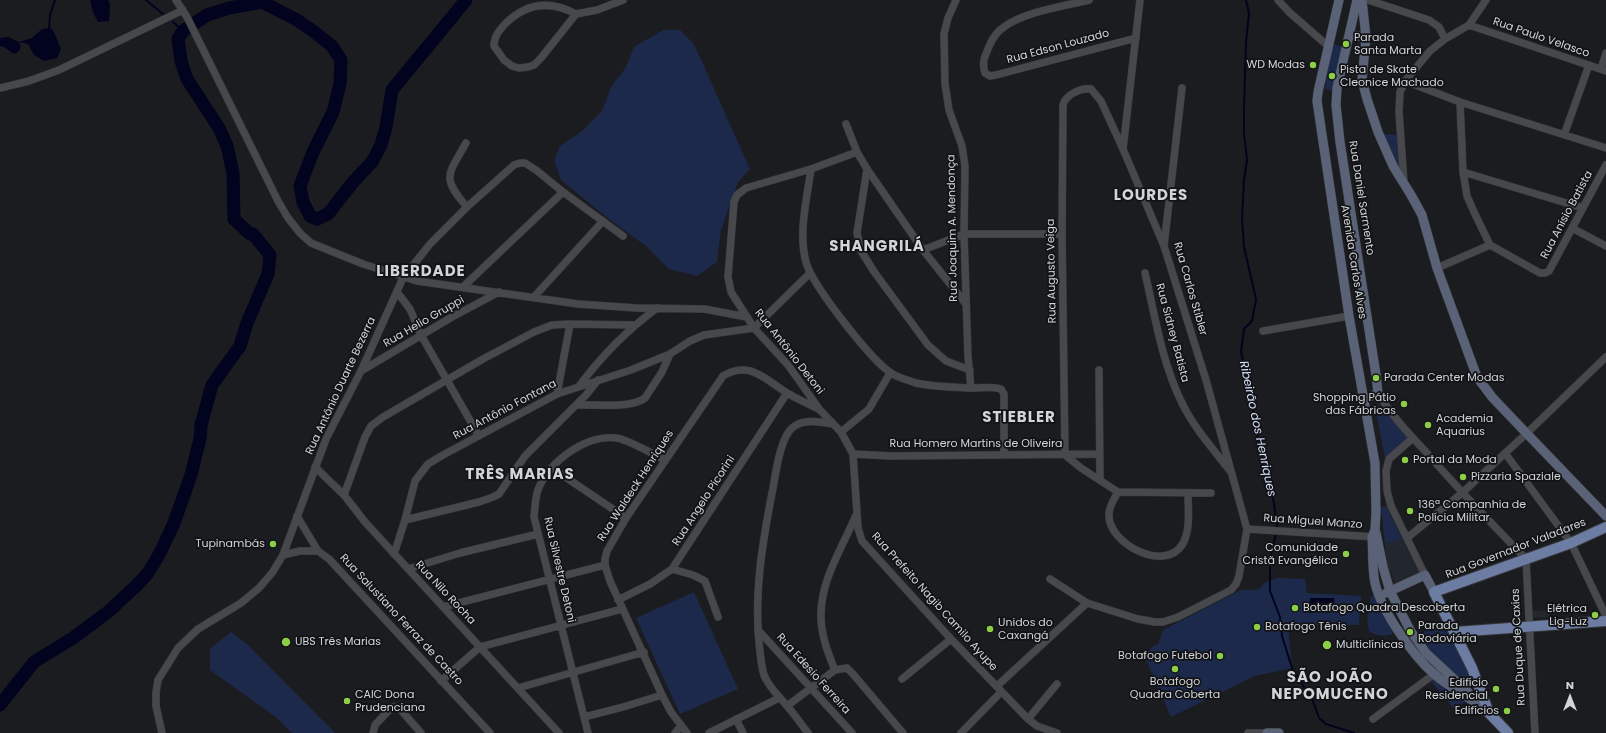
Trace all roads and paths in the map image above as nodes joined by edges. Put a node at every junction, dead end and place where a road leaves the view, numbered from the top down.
1 (176, 0) edge
2 (623, 0) edge
3 (956, 0) edge
4 (1089, 0) edge
5 (1140, 0) edge
6 (1278, 0) edge
7 (1339, 0) edge
8 (1357, 0) edge
9 (1362, 0) edge
10 (1368, 0) edge
11 (1486, 0) edge
12 (183, 10) junction
13 (576, 14) junction
14 (1469, 25) junction
15 (1351, 31) junction
16 (1366, 37) junction
17 (1136, 38) junction
18 (1445, 39) junction
19 (1328, 46) junction
20 (1606, 53) edge
21 (1589, 65) junction
22 (1603, 70) edge
23 (1405, 81) junction
24 (0, 88) edge
25 (1182, 88) dead end
26 (1460, 102) junction
27 (846, 124) dead end
28 (1564, 135) junction
29 (466, 143) dead end
30 (1606, 148) edge
31 (1123, 149) junction
32 (858, 152) junction
33 (1606, 165) edge
34 (811, 169) junction
35 (867, 169) junction
36 (1463, 172) junction
37 (1404, 183) junction
38 (563, 192) junction
39 (467, 207) junction
40 (1583, 208) junction
41 (603, 221) junction
42 (1572, 228) junction
43 (964, 234) junction
44 (1062, 234) junction
45 (623, 236) dead end
46 (1490, 245) junction
47 (1164, 246) junction
48 (1606, 246) edge
49 (923, 250) junction
50 (1437, 268) junction
51 (810, 273) junction
52 (1145, 274) dead end
53 (403, 278) junction
54 (463, 287) junction
55 (397, 292) junction
56 (499, 292) junction
57 (534, 297) junction
58 (966, 304) junction
59 (658, 308) junction
60 (1349, 316) junction
61 (747, 317) junction
62 (570, 324) junction
63 (634, 325) junction
64 (754, 328) junction
65 (1263, 331) dead end
66 (421, 335) junction
67 (670, 354) junction
68 (1606, 357) edge
69 (970, 370) junction
70 (1099, 370) dead end
71 (361, 371) junction
72 (890, 373) junction
73 (447, 380) junction
74 (598, 380) junction
75 (580, 385) junction
76 (971, 388) junction
77 (788, 393) junction
78 (1378, 393) junction
79 (557, 394) junction
80 (1364, 399) junction
81 (577, 405) junction
82 (820, 410) junction
83 (833, 424) junction
84 (841, 432) junction
85 (1527, 434) junction
86 (479, 436) junction
87 (1413, 438) junction
88 (1505, 453) junction
89 (853, 454) junction
90 (1099, 454) junction
91 (1004, 455) junction
92 (1066, 455) junction
93 (665, 460) junction
94 (315, 467) junction
95 (552, 468) junction
96 (1233, 476) junction
97 (1100, 480) junction
98 (1118, 492) junction
99 (1212, 493) dead end
100 (1462, 493) junction
101 (1188, 494) junction
102 (344, 495) junction
103 (1605, 511) edge
104 (857, 514) junction
105 (297, 516) junction
106 (626, 518) junction
107 (405, 520) junction
108 (1606, 527) edge
109 (1247, 529) junction
110 (538, 534) junction
111 (1375, 534) junction
112 (1407, 538) junction
113 (1571, 543) junction
114 (318, 551) junction
115 (394, 554) junction
116 (283, 555) junction
117 (1526, 559) junction
118 (605, 565) junction
119 (408, 569) junction
120 (672, 569) junction
121 (1425, 575) junction
122 (1050, 579) dead end
123 (550, 580) junction
124 (1390, 591) junction
125 (1434, 592) junction
126 (1379, 596) junction
127 (618, 600) junction
128 (1087, 603) junction
129 (442, 607) junction
130 (622, 609) junction
131 (1606, 616) edge
132 (718, 617) dead end
133 (1606, 620) edge
134 (560, 625) junction
135 (1529, 626) junction
136 (758, 629) junction
137 (1455, 632) junction
138 (951, 639) junction
139 (480, 647) junction
140 (644, 652) junction
141 (835, 670) junction
142 (573, 673) junction
143 (1434, 674) junction
144 (902, 679) dead end
145 (441, 681) junction
146 (1057, 684) dead end
147 (518, 688) junction
148 (812, 689) junction
149 (999, 689) junction
150 (662, 695) junction
151 (779, 698) junction
152 (788, 706) junction
153 (1489, 713) junction
154 (584, 717) junction
155 (736, 719) junction
156 (1028, 719) junction
157 (1373, 719) dead end
158 (681, 726) junction
159 (162, 733) edge
160 (373, 733) edge
161 (421, 733) edge
162 (490, 733) edge
163 (559, 733) edge
164 (588, 733) edge
165 (675, 733) edge
166 (687, 733) edge
167 (709, 733) edge
168 (743, 733) edge
169 (808, 733) edge
170 (852, 733) edge
171 (903, 733) edge
172 (961, 733) edge
173 (1054, 733) edge
174 (1248, 733) edge
175 (1267, 733) edge
176 (1278, 733) edge
177 (1508, 733) edge
178 (1535, 733) edge

1 - 12 street
2 - 13 street
3 - 43 street, Rua Joaquim A. Mendonça
4 - 17 street, Rua Edson Louzado
5 - 17 street
6 - 19 street
7 - 19 street, Avenida Carlos Alves
8 - 15 street
9 - 16 street
10 - 18 street
11 - 14 street
12 - 24 street
12 - 53 street
13 - 13 street
14 - 18 street
14 - 21 street, Rua Paulo Velasco
15 - 16 street
15 - 78 street, Rua Daniel Sarmento
16 - 37 street
17 - 31 street
18 - 23 street
19 - 60 street, Avenida Carlos Alves
20 - 22 street
21 - 22 street, Rua Paulo Velasco
21 - 28 street
23 - 26 street
23 - 37 street
25 - 47 street, Rua Carlos Stibler
26 - 28 street
26 - 36 street
27 - 32 street
28 - 30 street
29 - 39 street
31 - 44 street, Rua Augusto Veiga
31 - 47 street
32 - 34 street
32 - 35 street
33 - 40 street, Rua Anísio Batista
34 - 51 street
34 - 61 street, Rua Antônio Detoni
35 - 49 street
35 - 69 street
36 - 40 street
36 - 46 street
37 - 50 street
38 - 39 street, Rua Antônio Duarte Bezerra
38 - 41 street
38 - 54 street
39 - 53 street, Rua Antônio Duarte Bezerra
40 - 42 street, Rua Anísio Batista
41 - 45 street
41 - 57 street
42 - 46 street, Rua Anísio Batista
42 - 48 street
43 - 44 street
43 - 49 street
43 - 58 street, Rua Joaquim A. Mendonça
44 - 92 street, Rua Augusto Veiga
46 - 50 street
47 - 96 street, Rua Carlos Stibler
49 - 58 street
50 - 85 street
51 - 64 street
51 - 72 street
52 - 96 street, Rua Sidney Batista
53 - 54 street
53 - 55 street, Rua Antônio Duarte Bezerra
54 - 56 street
55 - 66 street
55 - 71 street, Rua Antônio Duarte Bezerra
56 - 57 street
56 - 66 street, Rua Helio Gruppi
57 - 59 street
58 - 69 street, Rua Joaquim A. Mendonça
59 - 61 street
59 - 63 street
60 - 65 street
60 - 80 street, Avenida Carlos Alves
61 - 64 street, Rua Antônio Detoni
62 - 63 street
62 - 73 street
62 - 79 street
63 - 75 street
64 - 67 street, Rua Antônio Fontana
64 - 82 street, Rua Antônio Detoni
66 - 71 street, Rua Helio Gruppi
66 - 73 street
67 - 74 street, Rua Antônio Fontana
67 - 81 street
68 - 85 street
69 - 76 street, Rua Joaquim A. Mendonça
70 - 90 street
71 - 94 street, Rua Antônio Duarte Bezerra
72 - 76 street
72 - 84 street
73 - 86 street
73 - 102 street
74 - 75 street, Rua Antônio Fontana
74 - 81 street
75 - 79 street, Rua Antônio Fontana
76 - 91 street
77 - 82 street, Rua Waldeck Henriques
77 - 93 street, Rua Waldeck Henriques
77 - 120 street, Rua Angelo Picorini
78 - 80 street
78 - 87 street
79 - 86 street, Rua Antônio Fontana
80 - 111 street, Avenida Carlos Alves
81 - 107 street
82 - 83 street, Rua Prefeito Nagib Camilo Ayupe
83 - 84 street, Rua Prefeito Nagib Camilo Ayupe
83 - 136 street
84 - 89 street, Rua Prefeito Nagib Camilo Ayupe
85 - 88 street
85 - 103 street
86 - 107 street, Rua Antônio Fontana
87 - 100 street
87 - 112 street
88 - 100 street
88 - 113 street
89 - 91 street, Rua Homero Martins de Oliveira
89 - 104 street, Rua Prefeito Nagib Camilo Ayupe
90 - 92 street, Rua Homero Martins de Oliveira
90 - 97 street
91 - 92 street, Rua Homero Martins de Oliveira
92 - 97 street
93 - 95 street, Rua Silvestre Detoni
93 - 106 street, Rua Waldeck Henriques
94 - 102 street, Rua Nilo Rocha
94 - 105 street, Rua Antônio Duarte Bezerra
95 - 106 street
95 - 110 street, Rua Silvestre Detoni
96 - 109 street, Rua Carlos Stibler
97 - 98 street
98 - 101 street
98 - 101 street
99 - 101 street
100 - 112 street
100 - 117 street
102 - 115 street, Rua Nilo Rocha
104 - 138 street, Rua Prefeito Nagib Camilo Ayupe
104 - 141 street
105 - 114 street
105 - 116 street, Rua Antônio Duarte Bezerra
106 - 118 street, Rua Waldeck Henriques
107 - 115 street, Rua Antônio Fontana
108 - 113 main road, Rua Governador Valadares
109 - 111 street, Rua Miguel Manzo
109 - 128 street
110 - 119 street
110 - 123 street, Rua Silvestre Detoni
111 - 124 street
111 - 126 street
112 - 121 street
113 - 117 main road, Rua Governador Valadares
113 - 131 street
114 - 116 street
114 - 145 street, Rua Salustiano Ferraz de Castro
115 - 119 street, Rua Nilo Rocha
116 - 159 street, Rua Antônio Duarte Bezerra
117 - 125 main road, Rua Governador Valadares
117 - 135 street, Rua Duque de Caxias
118 - 123 street
118 - 127 street
119 - 129 street, Rua Nilo Rocha
120 - 127 street, Rua Angelo Picorini
120 - 132 street
121 - 124 street
121 - 125 street
122 - 128 street
123 - 129 street
123 - 134 street, Rua Silvestre Detoni
124 - 126 street
124 - 143 street
125 - 137 main road
126 - 143 street
127 - 130 street
128 - 149 street
129 - 139 street, Rua Nilo Rocha
130 - 134 street
130 - 140 street
133 - 135 main road
134 - 139 street
134 - 142 street, Rua Silvestre Detoni
135 - 137 main road
135 - 178 street, Rua Duque de Caxias
136 - 148 street, Rua Edesio Ferreira
136 - 151 street
137 - 153 main road
138 - 144 street
138 - 149 street, Rua Prefeito Nagib Camilo Ayupe
139 - 145 street
139 - 147 street, Rua Nilo Rocha
140 - 142 street
140 - 150 street
141 - 148 street
141 - 171 street
142 - 147 street
142 - 154 street, Rua Silvestre Detoni
143 - 153 street
143 - 157 street
145 - 162 street, Rua Salustiano Ferraz de Castro
146 - 156 street
147 - 163 street, Rua Nilo Rocha
148 - 152 street
148 - 170 street, Rua Edesio Ferreira
149 - 156 street, Rua Prefeito Nagib Camilo Ayupe
149 - 172 street
150 - 154 street
150 - 158 street
151 - 152 street
151 - 155 street
152 - 169 street
153 - 177 main road
154 - 164 street, Rua Silvestre Detoni
155 - 167 street
155 - 168 street
156 - 173 street, Rua Prefeito Nagib Camilo Ayupe
158 - 165 street
158 - 166 street
160 - 161 street
174 - 175 street
175 - 176 street

